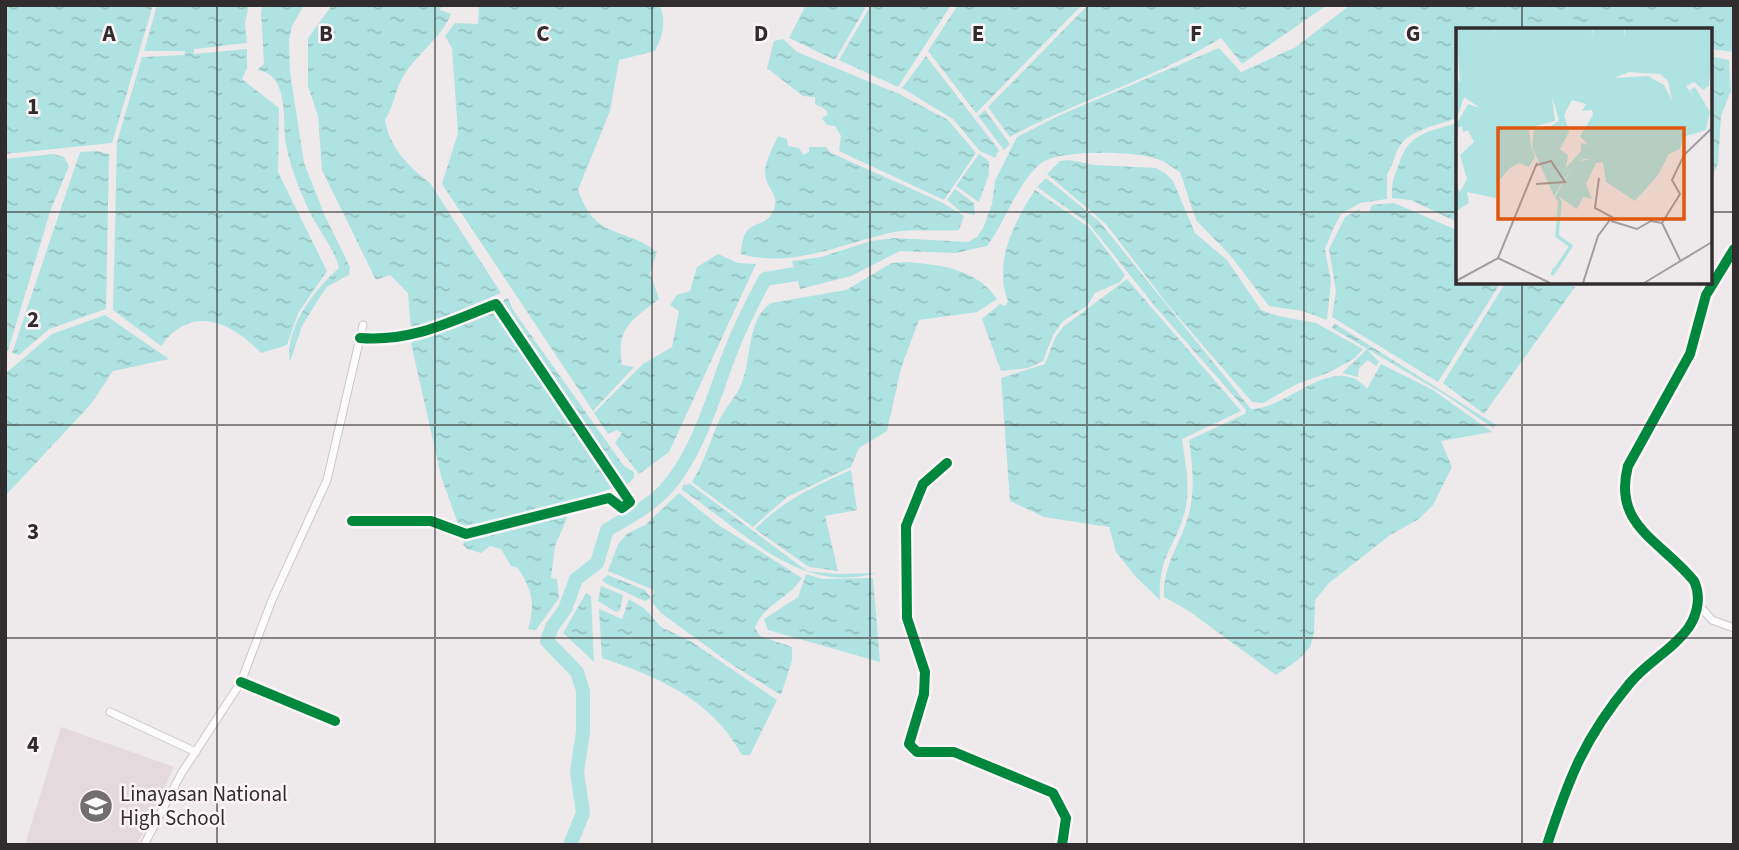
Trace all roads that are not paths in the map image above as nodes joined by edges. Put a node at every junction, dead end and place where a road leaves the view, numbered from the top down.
1 (1734, 249) edge
2 (363, 325) dead end
3 (360, 338) junction
4 (947, 463) dead end
5 (352, 521) dead end
6 (1697, 604) junction
7 (1734, 628) edge
8 (241, 682) junction
9 (110, 712) dead end
10 (335, 721) dead end
11 (196, 752) junction
12 (144, 845) edge
13 (1062, 845) edge
14 (1546, 845) edge

1 - 6 street
2 - 3 street
3 - 5 street
3 - 8 street
4 - 13 street
6 - 7 street
6 - 14 street
8 - 10 street
8 - 11 street
9 - 11 street
11 - 12 street

